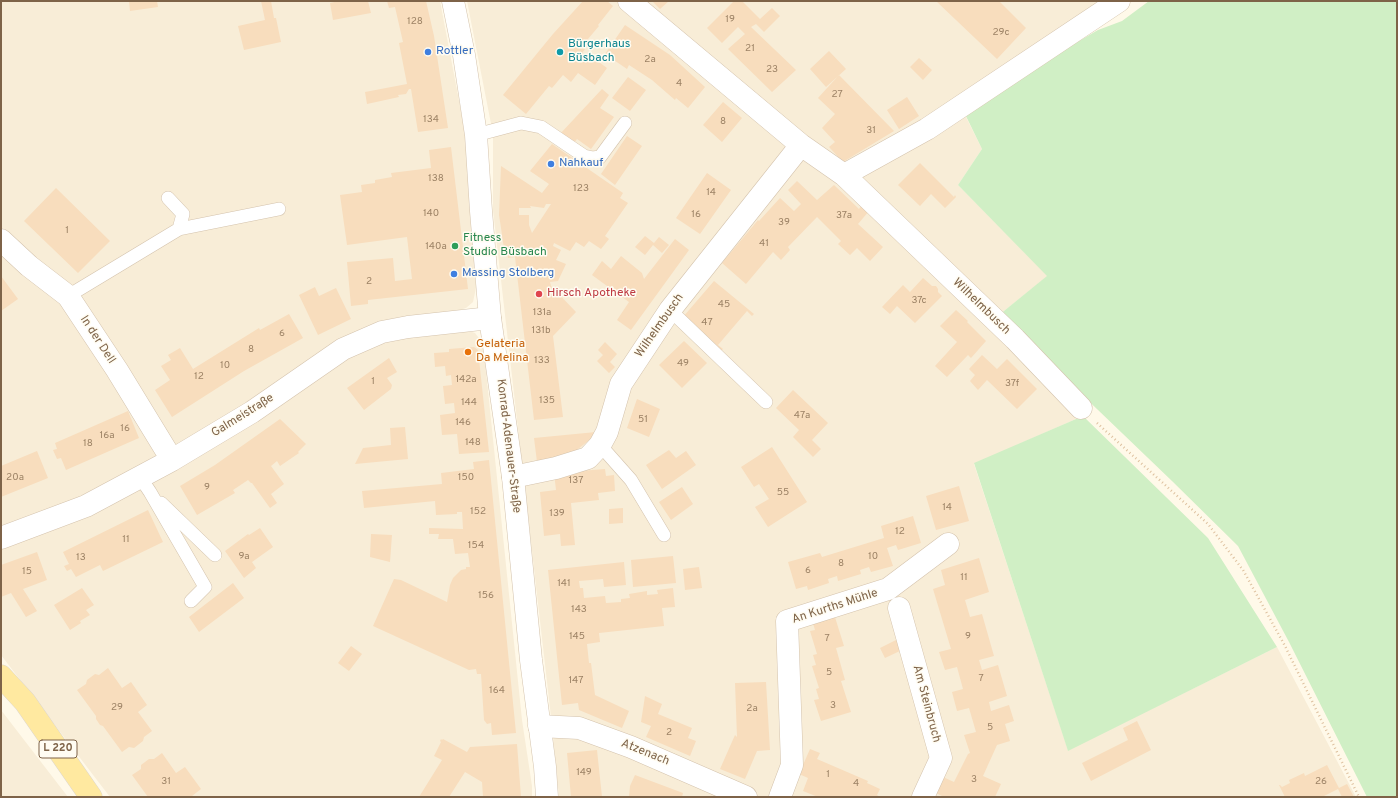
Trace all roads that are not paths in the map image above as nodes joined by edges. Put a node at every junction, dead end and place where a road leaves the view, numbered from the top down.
1 (453, 1) edge
2 (629, 1) edge
3 (1119, 1) edge
4 (625, 123) dead end
5 (476, 135) junction
6 (801, 145) junction
7 (844, 175) junction
8 (168, 198) dead end
9 (279, 209) dead end
10 (179, 229) junction
11 (1, 240) edge
12 (68, 296) junction
13 (670, 310) junction
14 (490, 318) junction
15 (766, 402) dead end
16 (1081, 408) road end
17 (600, 445) junction
18 (172, 460) junction
19 (513, 477) junction
20 (145, 484) junction
21 (664, 535) dead end
22 (1, 538) edge
23 (948, 544) dead end
24 (215, 555) dead end
25 (192, 601) dead end
26 (899, 608) dead end
27 (1, 676) edge
28 (539, 726) junction
29 (90, 797) edge
30 (547, 797) edge
31 (746, 797) edge
32 (780, 797) edge
33 (923, 797) edge

1 - 5 street, Konrad-Adenauer-Straße
2 - 6 street, Wilhelmbusch
3 - 7 street
4 - 5 lane
5 - 14 street, Konrad-Adenauer-Straße
6 - 7 street, Wilhelmbusch
6 - 13 street, Wilhelmbusch
7 - 16 street, Wilhelmbusch
8 - 10 lane
9 - 10 lane
10 - 12 lane
11 - 12 street, In der Dell
12 - 18 street, In der Dell
13 - 15 lane
13 - 17 street, Wilhelmbusch
14 - 18 street, Galmeistraße
14 - 19 street, Konrad-Adenauer-Straße
17 - 19 street, Wilhelmbusch
17 - 21 lane
18 - 20 street, Galmeistraße
19 - 28 street, Konrad-Adenauer-Straße
20 - 22 street, Galmeistraße
20 - 24 lane
20 - 25 lane
23 - 32 street, An Kurths Mühle
26 - 33 street, Am Steinbruch
27 - 29 main road, L 220
28 - 30 street, Konrad-Adenauer-Straße
28 - 31 street, Atzenach

